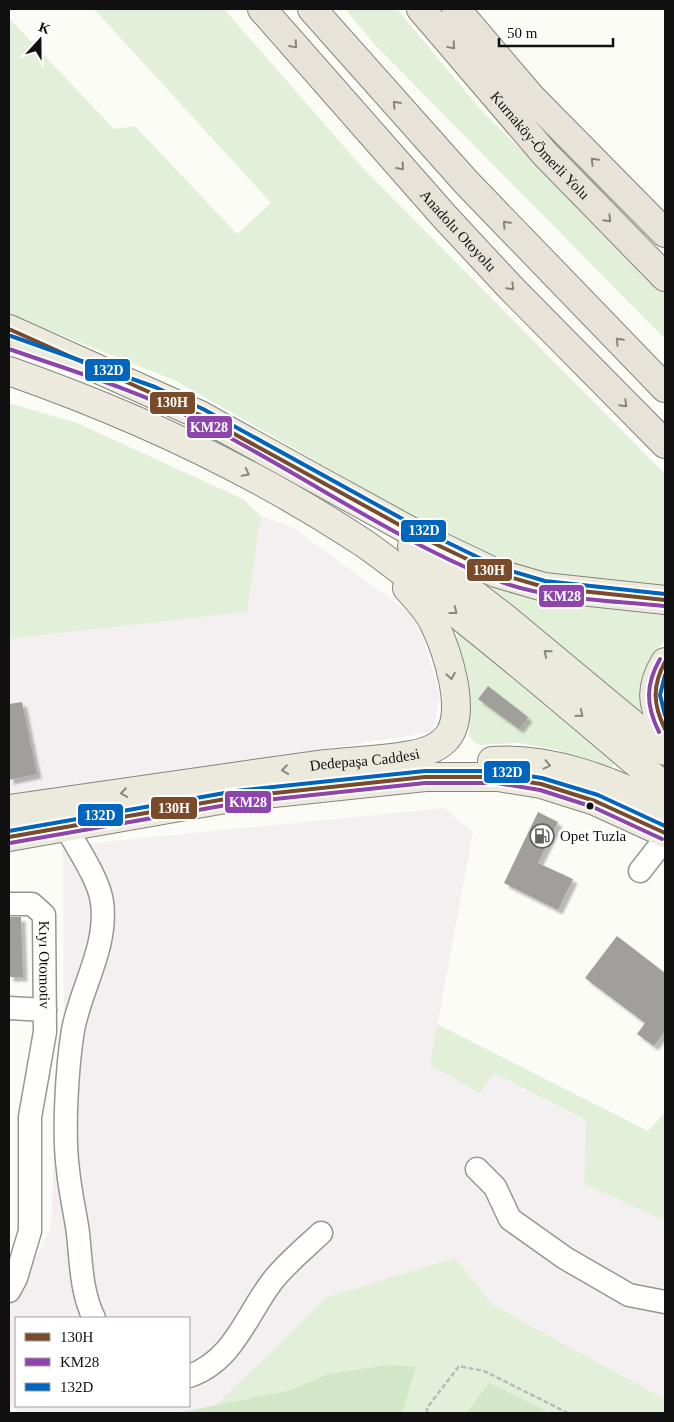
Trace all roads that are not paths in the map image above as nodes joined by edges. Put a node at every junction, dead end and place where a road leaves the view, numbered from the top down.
1 (262, 9) edge
2 (312, 9) edge
3 (420, 9) edge
4 (456, 9) edge
5 (664, 230) edge
6 (665, 277) edge
7 (9, 330) edge
8 (9, 342) edge
9 (9, 371) edge
10 (9, 386) edge
11 (665, 388) edge
12 (153, 393) junction
13 (245, 438) junction
14 (665, 444) edge
15 (212, 455) junction
16 (326, 519) junction
17 (665, 600) edge
18 (665, 662) edge
19 (665, 729) edge
20 (665, 750) edge
21 (343, 786) junction
22 (665, 787) edge
23 (9, 809) edge
24 (665, 809) edge
25 (66, 827) junction
26 (665, 833) edge
27 (9, 838) edge
28 (665, 839) edge
29 (640, 871) dead end
30 (9, 904) edge
31 (9, 1008) edge
32 (45, 1010) junction
33 (477, 1169) dead end
34 (321, 1233) dead end
35 (9, 1291) edge
36 (665, 1302) edge
37 (94, 1317) edge
38 (190, 1376) edge

1 -> 14 highway, Anadolu Otoyolu
11 -> 2 highway
3 -> 6 highway, Kurnaköy-Ömerli Yolu
5 -> 4 highway, Kurnaköy-Ömerli Yolu
7 - 12 main road
8 - 12 main road
9 - 15 main road
10 - 15 main road
12 - 13 main road
13 - 17 main road
20 -> 13 main road
15 -> 16 main road
16 -> 22 main road
16 -> 23 main road, Dedepaşa Caddesi
18 - 19 main road
21 -> 24 main road
21 - 25 main road, Dedepaşa Caddesi
21 - 26 main road, Dedepaşa Caddesi
25 - 27 main road, Dedepaşa Caddesi
25 - 37 lane
28 - 29 lane
30 - 32 lane, Kıyı Otomotiv
31 - 32 lane
32 - 35 lane, Kıyı Otomotiv
33 - 36 lane
34 - 38 lane

